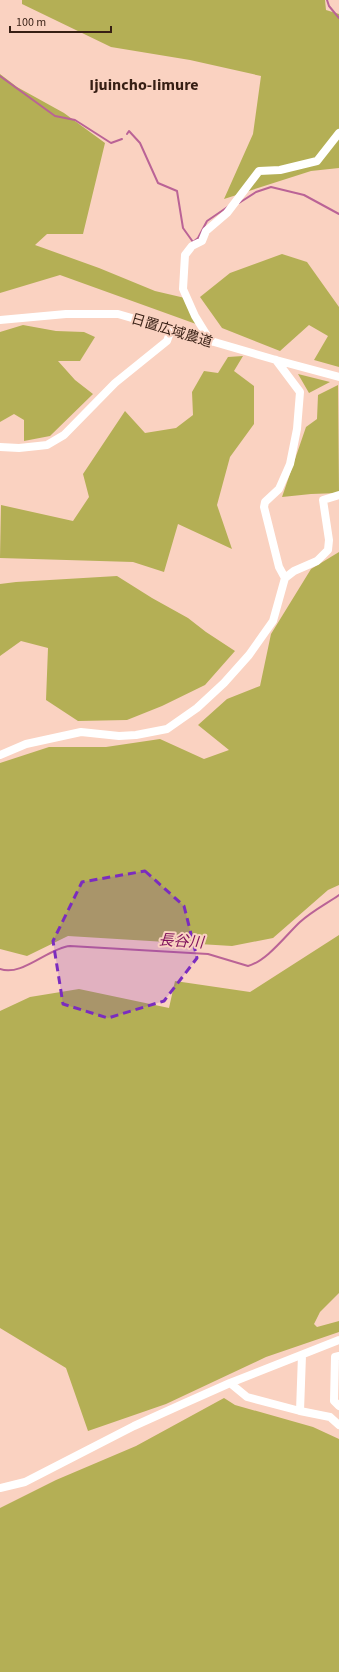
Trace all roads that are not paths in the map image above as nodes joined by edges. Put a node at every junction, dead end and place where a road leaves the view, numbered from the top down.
1 (339, 134) edge
2 (0, 320) edge
3 (172, 330) junction
4 (211, 342) junction
5 (276, 360) junction
6 (339, 377) edge
7 (0, 446) edge
8 (339, 495) edge
9 (285, 578) junction
10 (0, 755) edge
11 (339, 1340) edge
12 (302, 1355) junction
13 (339, 1356) edge
14 (230, 1383) junction
15 (339, 1406) edge
16 (339, 1410) edge
17 (300, 1411) junction
18 (330, 1417) junction
19 (339, 1425) edge
20 (0, 1488) edge

1 - 4 street
2 - 3 street, 日置広域農道
3 - 4 street, 日置広域農道
3 - 7 street
4 - 5 street, 日置広域農道
5 - 6 street, 日置広域農道
5 - 9 street
8 - 9 street
9 - 10 street
11 - 12 street
12 - 14 street
12 - 17 street
13 - 15 street
14 - 17 street
14 - 20 street
16 - 18 street
17 - 18 street
18 - 19 street

